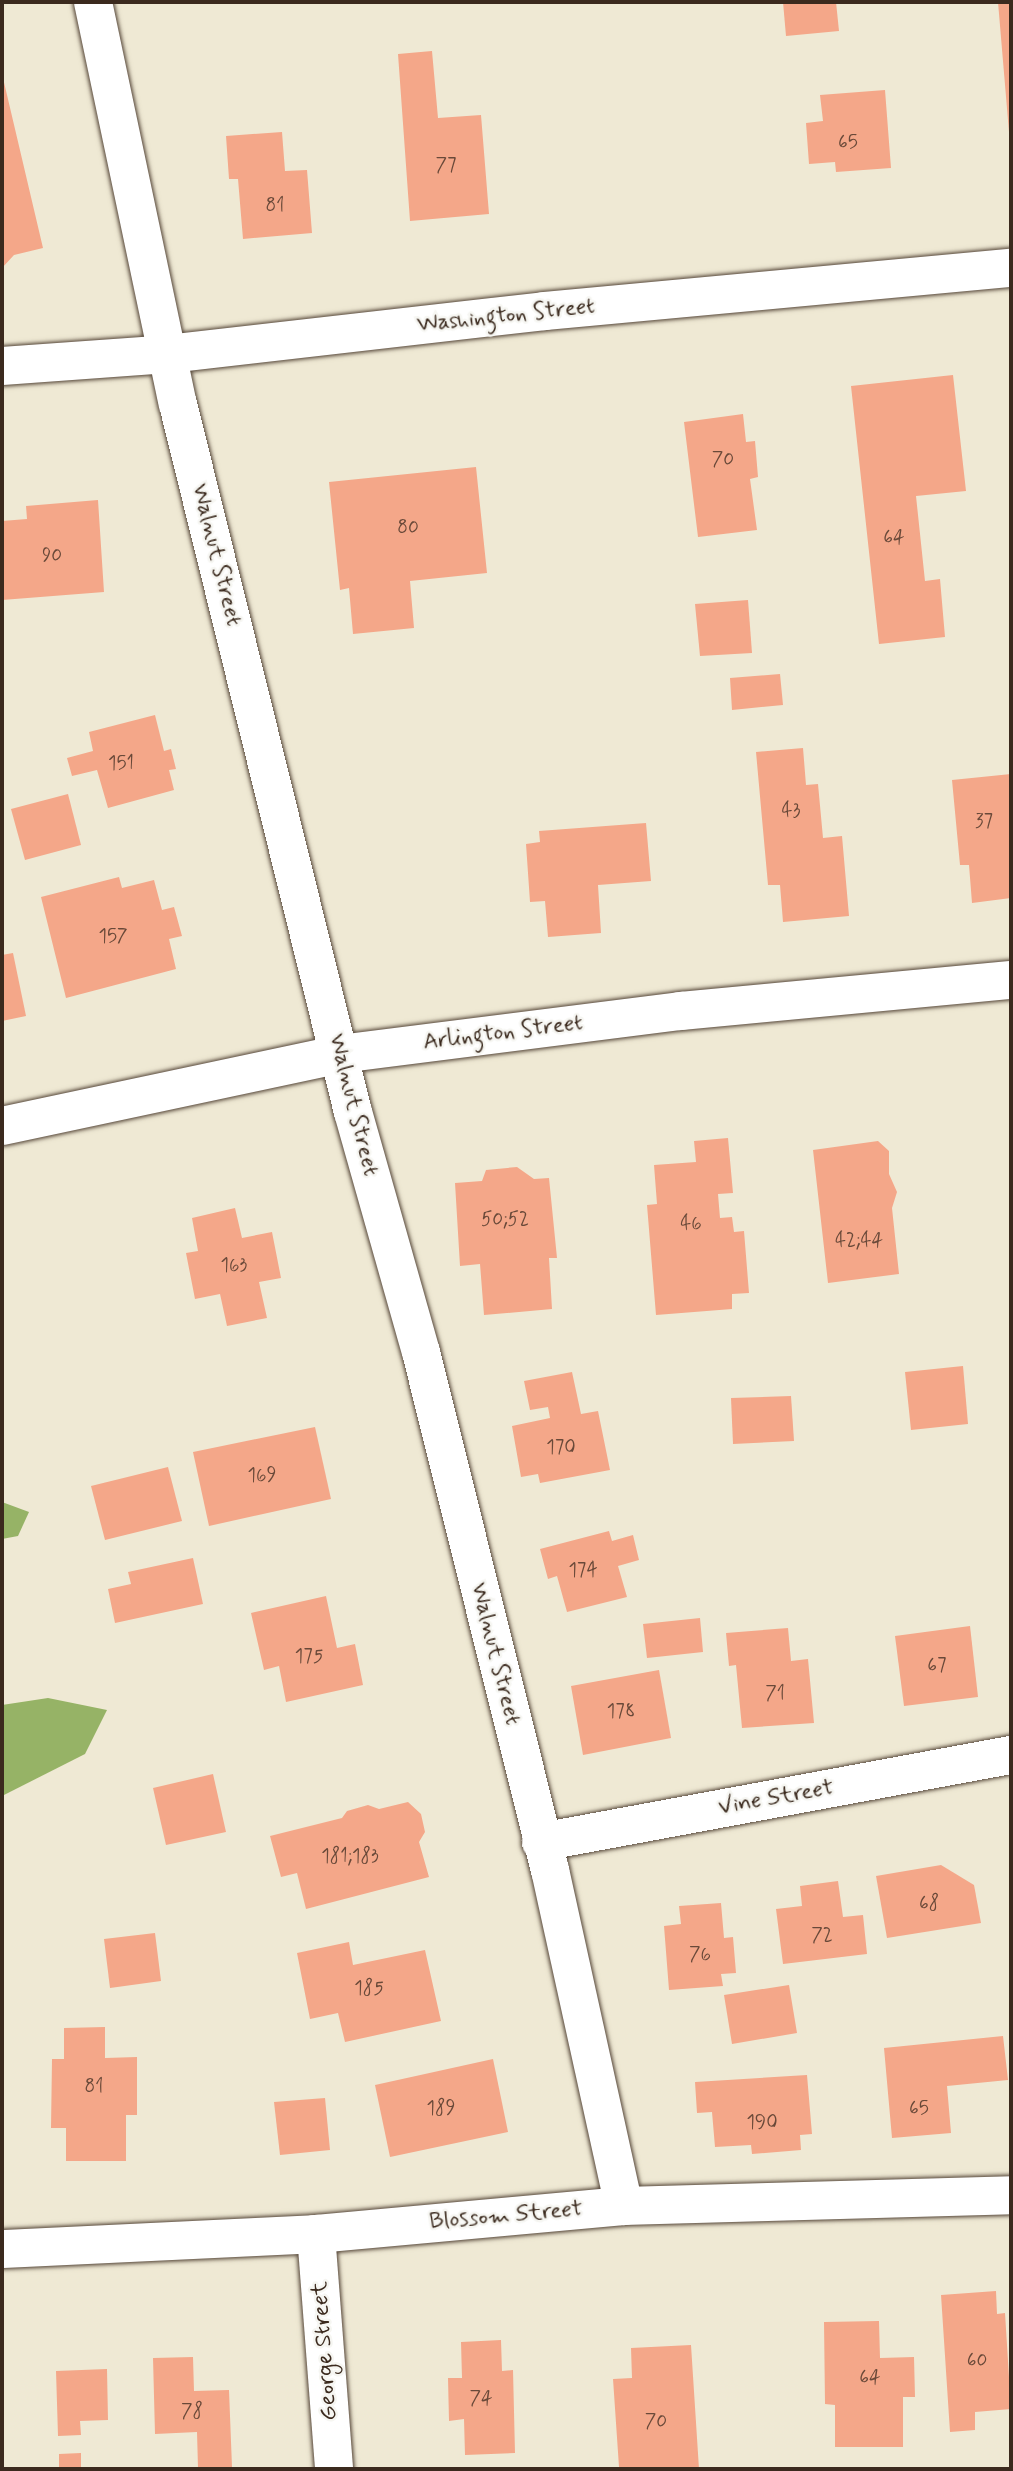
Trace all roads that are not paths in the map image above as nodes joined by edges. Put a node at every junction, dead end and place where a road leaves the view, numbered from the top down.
1 (93, 2) edge
2 (1011, 268) edge
3 (168, 354) junction
4 (2, 366) edge
5 (1011, 980) edge
6 (340, 1054) junction
7 (2, 1126) edge
8 (1011, 1755) edge
9 (541, 1842) junction
10 (1011, 2196) edge
11 (624, 2206) junction
12 (316, 2234) junction
13 (2, 2249) edge
14 (334, 2469) edge

1 - 3 street, Walnut Street
2 - 3 street, Washington Street
3 - 4 street, Washington Street
3 - 6 street, Walnut Street
5 - 6 street, Arlington Street
6 - 7 street, Arlington Street
6 - 9 street, Walnut Street
8 - 9 street, Vine Street
9 - 11 street, Walnut Street
10 - 11 street, Blossom Street
11 - 12 street, Blossom Street
12 - 13 street, Blossom Street
12 - 14 street, George Street

